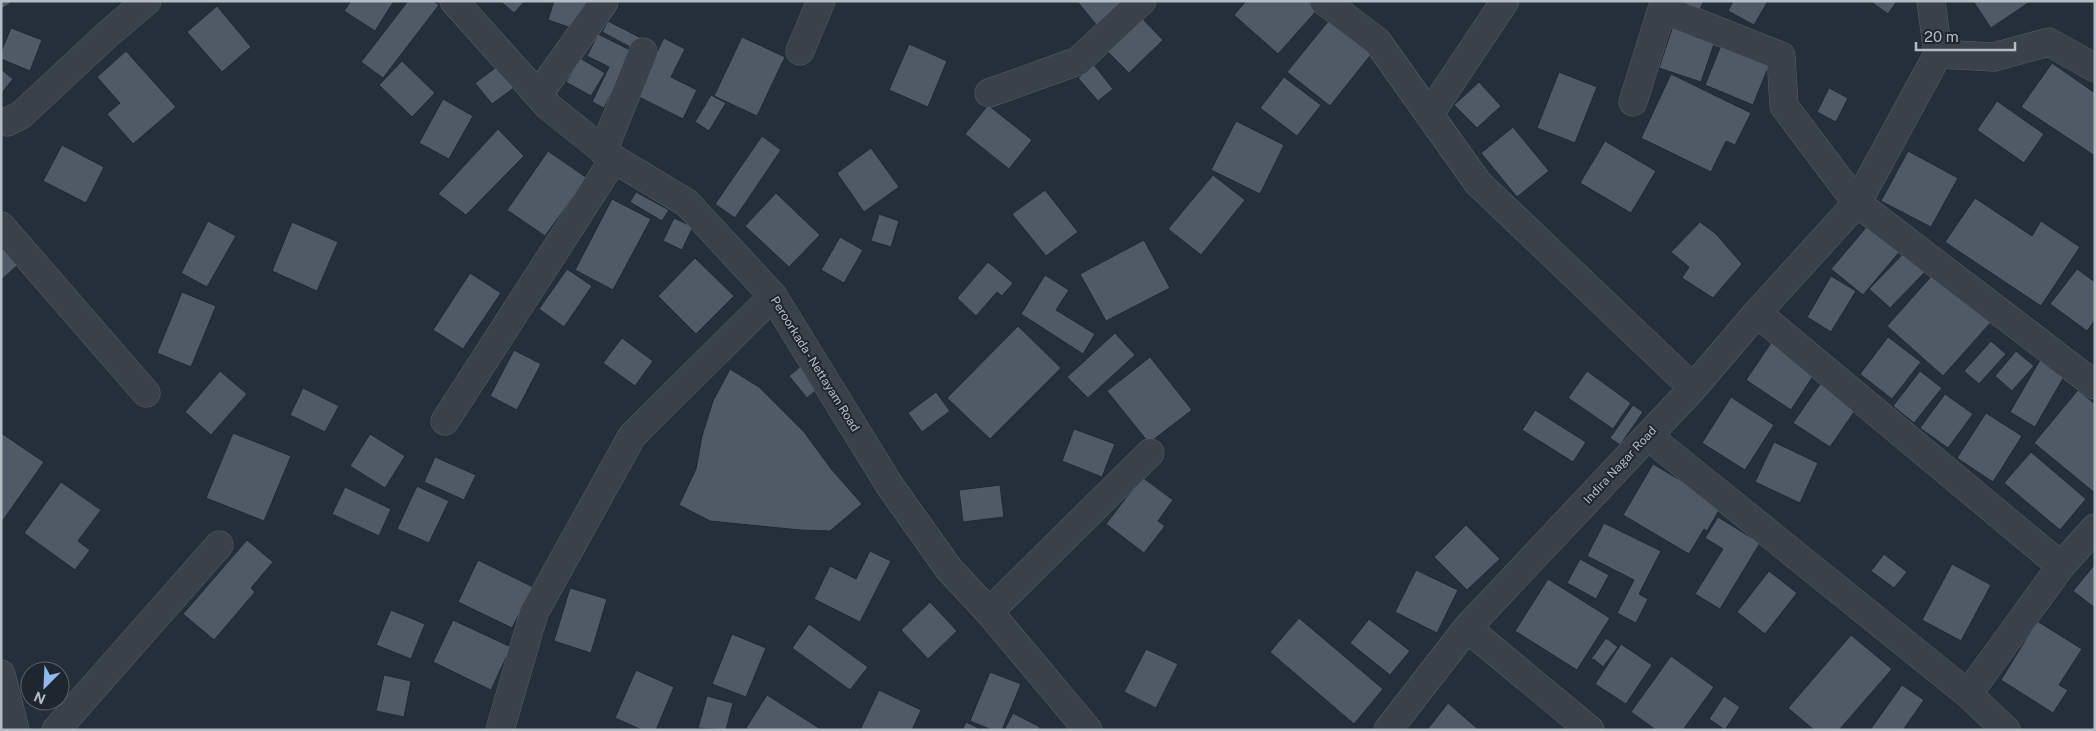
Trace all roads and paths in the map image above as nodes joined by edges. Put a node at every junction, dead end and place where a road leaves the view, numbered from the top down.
1 (147, 1) edge
2 (454, 1) edge
3 (821, 1) edge
4 (1142, 1) edge
5 (1324, 1) edge
6 (1505, 1) edge
7 (1931, 1) edge
8 (604, 2) edge
9 (800, 51) dead end
10 (643, 52) dead end
11 (1938, 54) junction
12 (2095, 68) edge
13 (990, 93) dead end
14 (538, 95) junction
15 (1633, 102) dead end
16 (1429, 115) junction
17 (1, 121) edge
18 (608, 155) junction
19 (1857, 203) junction
20 (1, 226) edge
21 (773, 296) junction
22 (1757, 313) junction
23 (2095, 385) edge
24 (1693, 388) junction
25 (146, 393) dead end
26 (445, 421) dead end
27 (1648, 436) junction
28 (1150, 453) dead end
29 (2095, 528) edge
30 (219, 545) dead end
31 (2060, 566) junction
32 (990, 612) junction
33 (1467, 628) junction
34 (1, 674) edge
35 (1968, 694) junction
36 (15, 730) edge
37 (56, 730) edge
38 (500, 730) edge
39 (1088, 730) edge
40 (1388, 730) edge
41 (1590, 730) edge
42 (2006, 730) edge

1 - 17 street
2 - 14 street, Peroorkada - Nettayam Road
3 - 9 street
4 - 13 street
5 - 16 street
6 - 16 street
7 - 11 street
8 - 14 street
10 - 18 street
11 - 12 street
11 - 19 street, Indira Nagar Road
14 - 18 street, Peroorkada - Nettayam Road
15 - 19 street
16 - 24 street
18 - 21 street, Peroorkada - Nettayam Road
18 - 26 street
19 - 22 street, Indira Nagar Road
19 - 23 street
20 - 25 street
21 - 32 street, Peroorkada - Nettayam Road
21 - 38 street
22 - 24 street, Indira Nagar Road
22 - 31 street
24 - 27 street, Indira Nagar Road
27 - 33 street, Indira Nagar Road
27 - 35 street
28 - 32 street
29 - 31 street
30 - 37 street
31 - 35 street
32 - 39 street, Peroorkada - Nettayam Road
33 - 40 street, Indira Nagar Road
33 - 41 street
34 - 36 street
35 - 42 street

